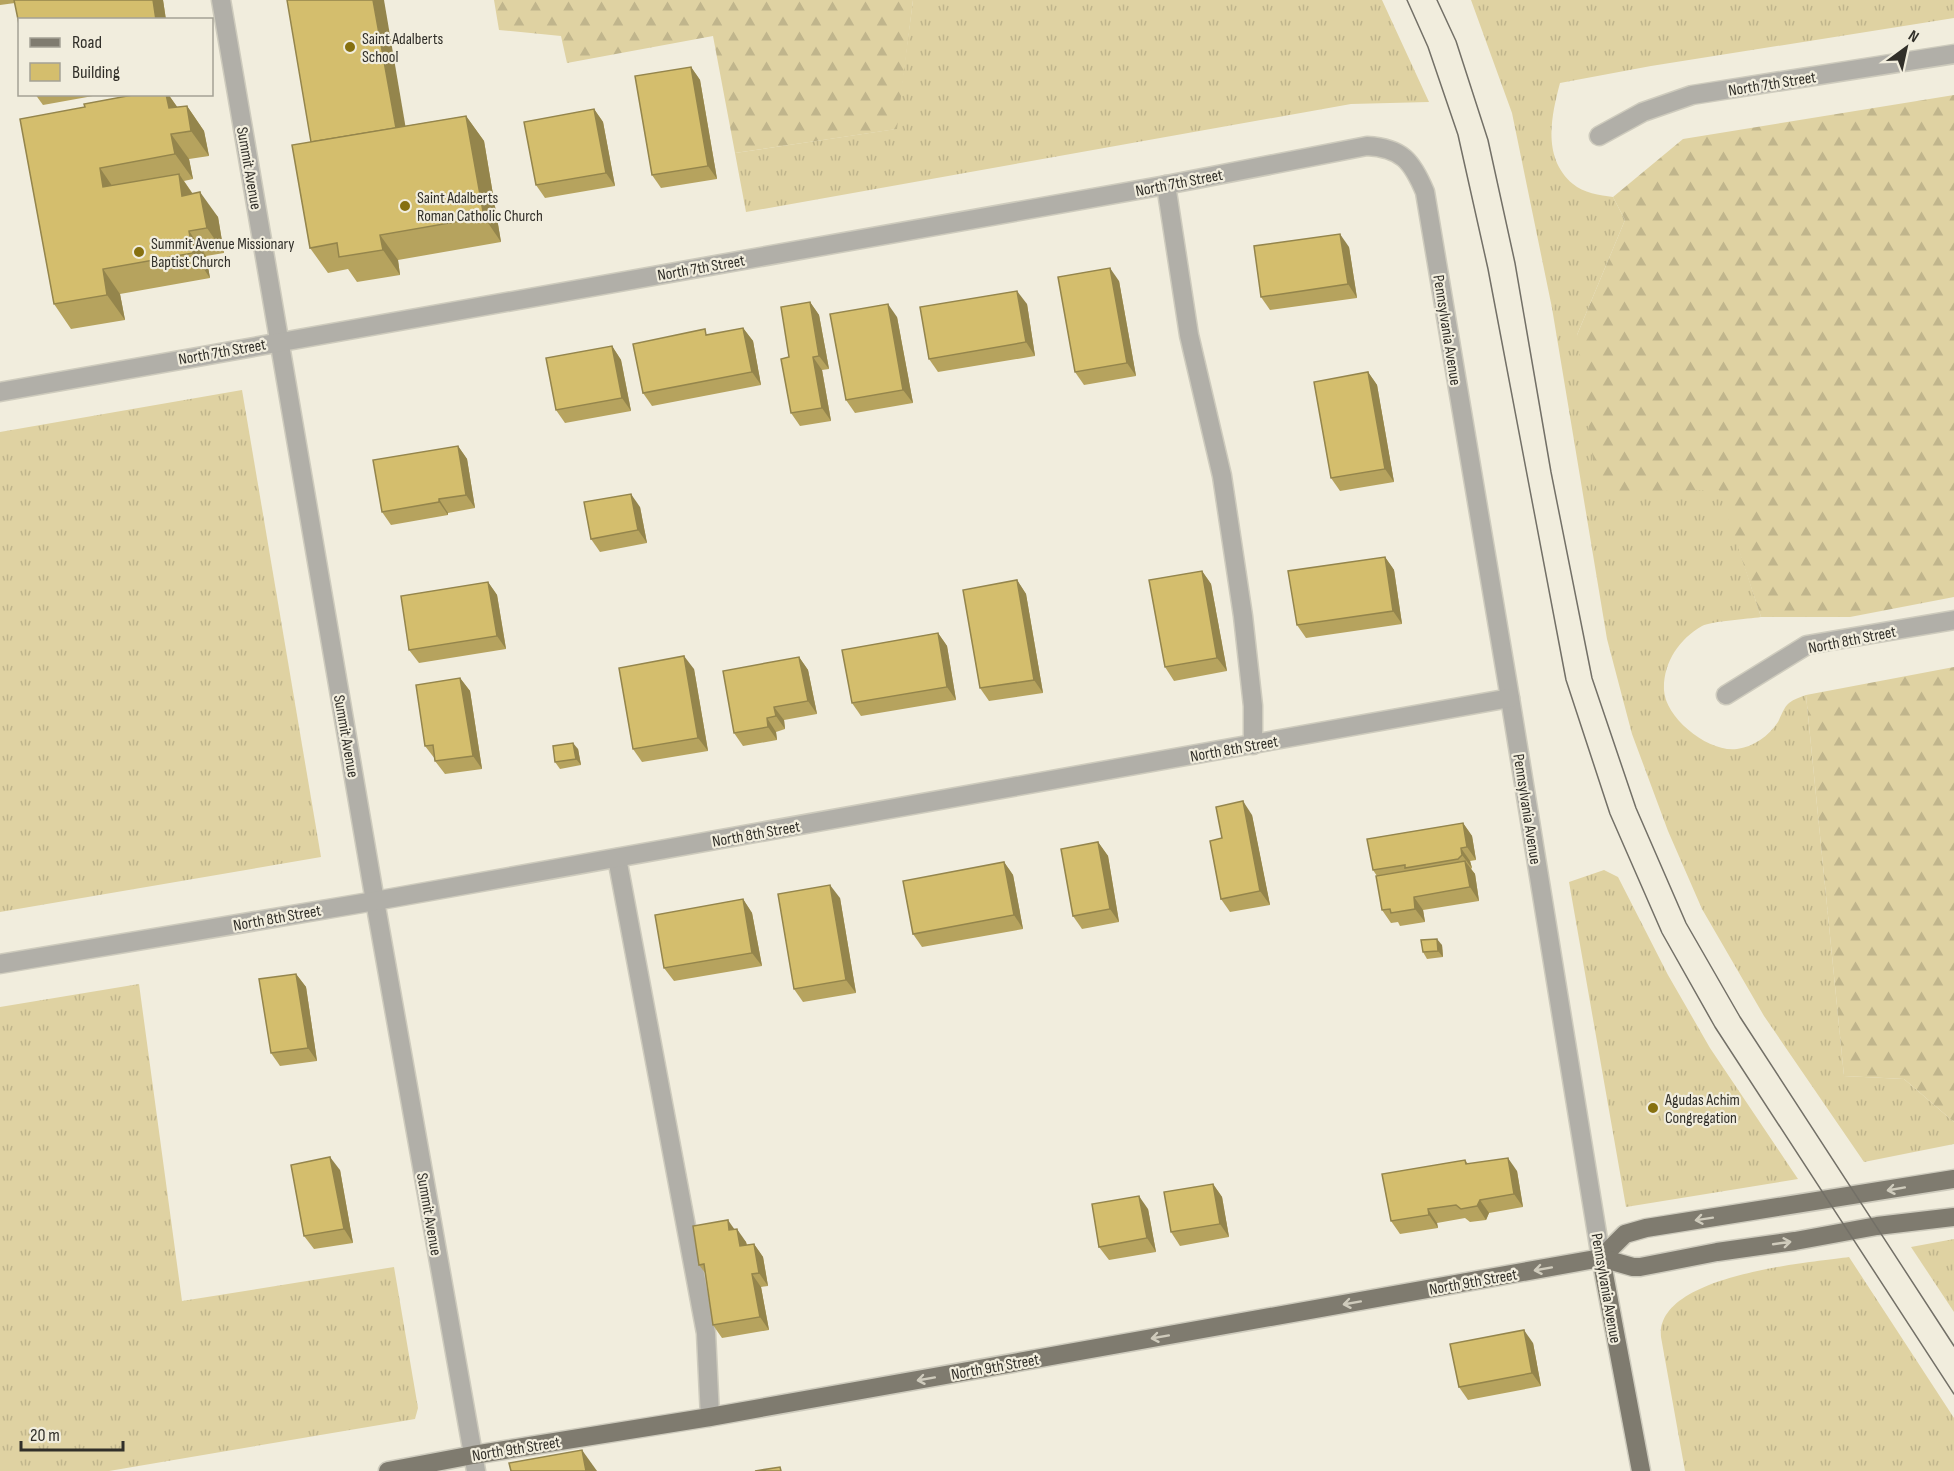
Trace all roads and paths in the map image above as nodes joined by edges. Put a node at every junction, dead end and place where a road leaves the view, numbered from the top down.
1 (220, 0) edge
2 (1954, 54) edge
3 (1599, 136) dead end
4 (1400, 154) joint
5 (1167, 185) junction
6 (280, 341) junction
7 (0, 392) edge
8 (1954, 620) edge
9 (1726, 695) dead end
10 (1510, 698) junction
11 (1253, 745) junction
12 (617, 858) junction
13 (375, 901) junction
14 (0, 964) edge
15 (1954, 1179) edge
16 (1954, 1216) edge
17 (1601, 1258) junction
18 (710, 1417) junction
19 (474, 1463) edge
20 (388, 1471) edge
21 (1641, 1471) edge

1 - 6 street, Summit Avenue
2 - 3 street, North 7th Street
4 - 5 street, North 7th Street
4 - 10 street, Pennsylvania Avenue
5 - 6 street, North 7th Street
5 - 11 street
6 - 7 street, North 7th Street
6 - 13 street, Summit Avenue
8 - 9 street, North 8th Street
10 - 11 street, North 8th Street
10 - 17 street, Pennsylvania Avenue
11 - 12 street, North 8th Street
12 - 13 street, North 8th Street
12 - 18 street
13 - 14 street, North 8th Street
13 - 19 street, Summit Avenue
15 -> 17 main road
17 -> 16 main road, North 9th Street
17 -> 18 main road, North 9th Street
17 - 21 main road, Pennsylvania Avenue
18 - 19 main road, North 9th Street
19 - 20 main road, North 9th Street

